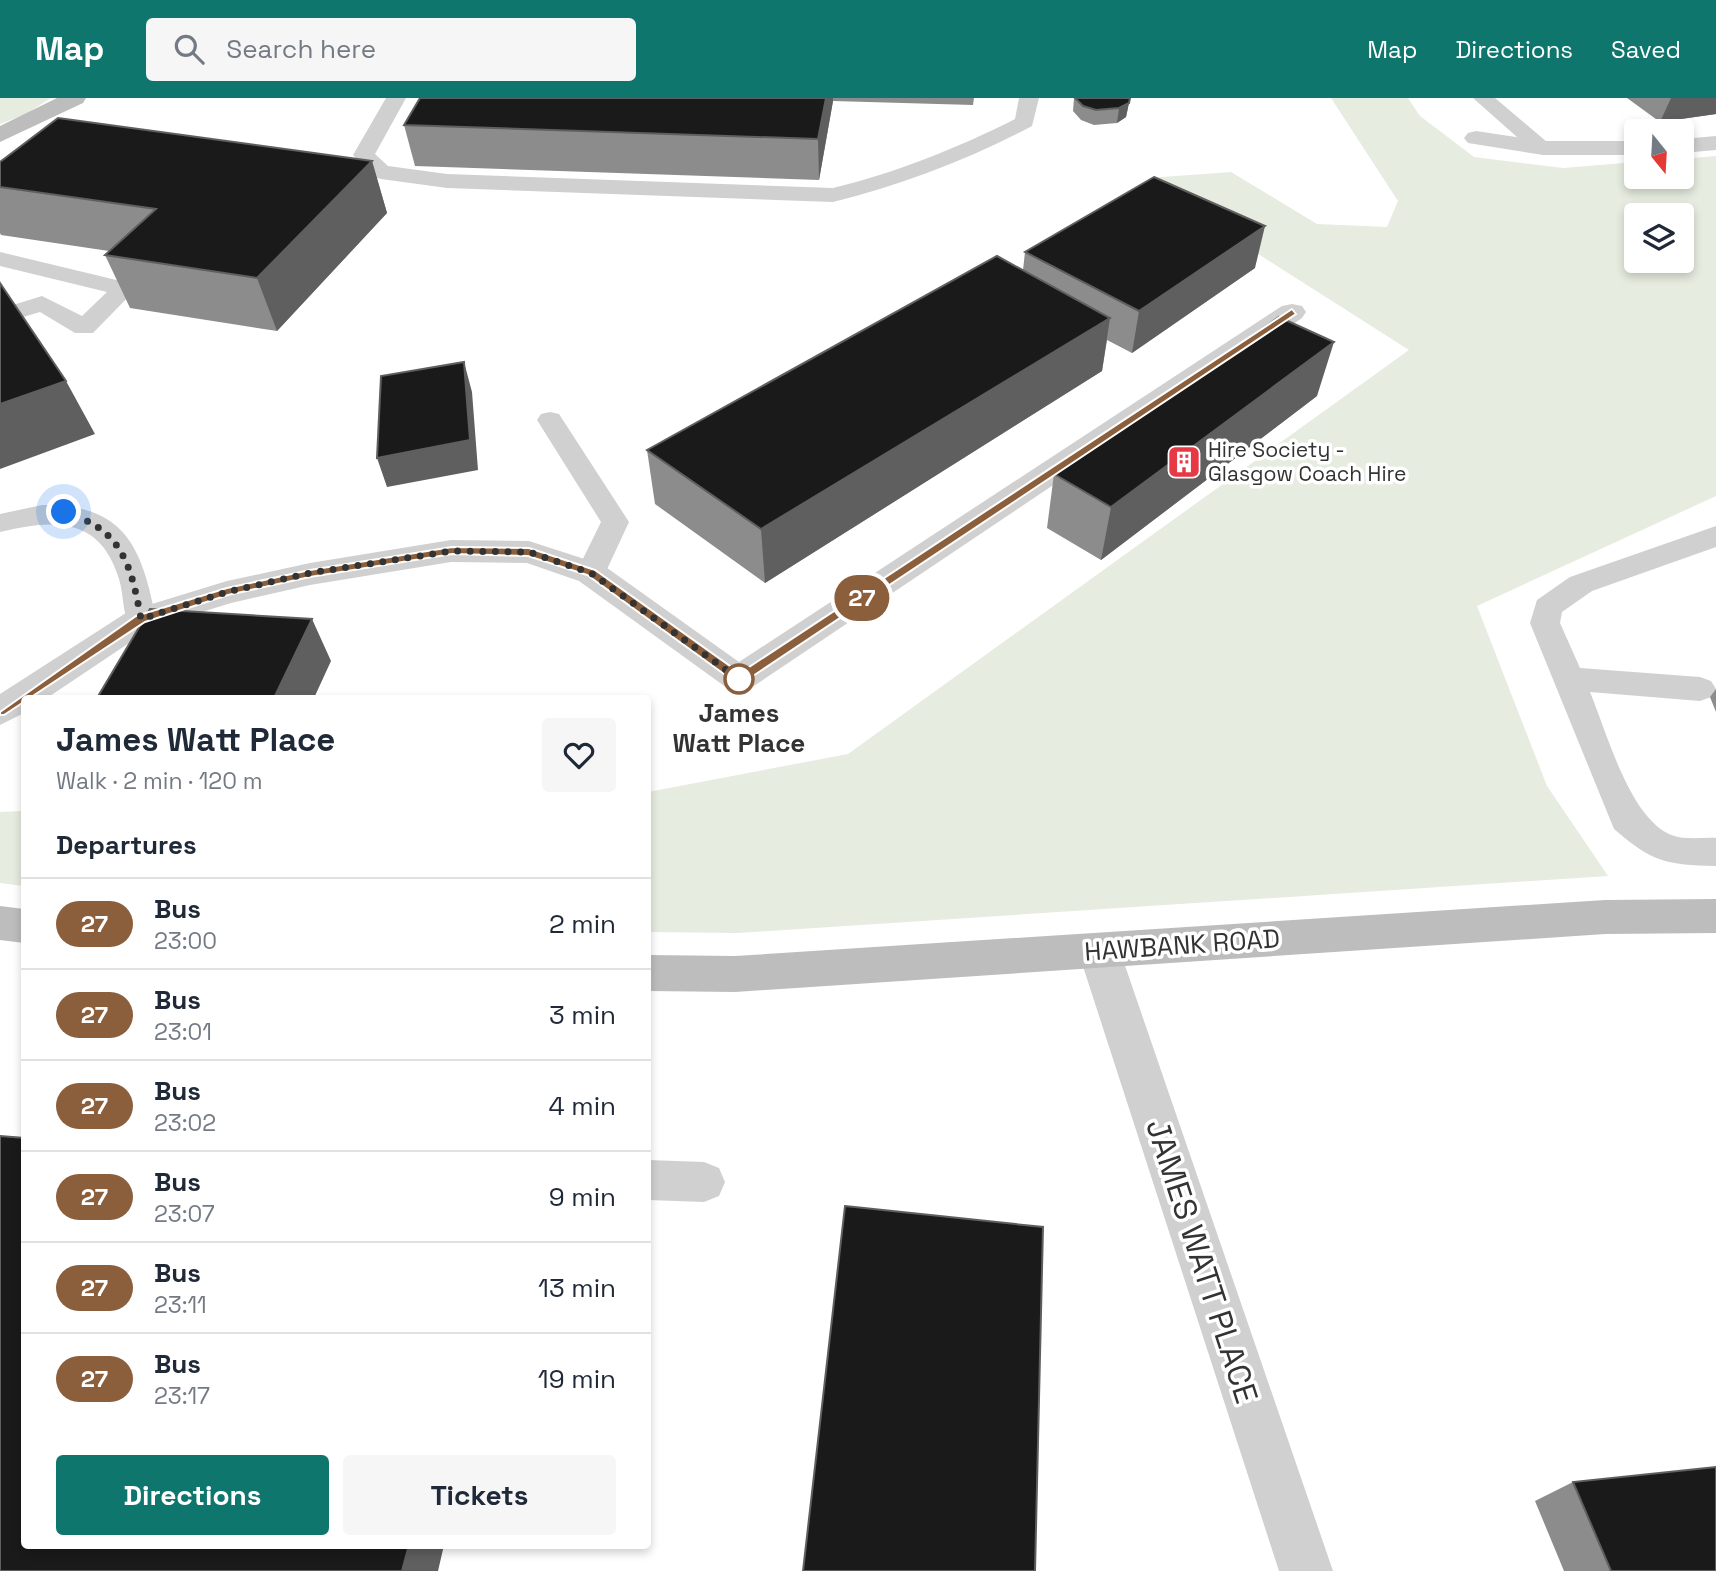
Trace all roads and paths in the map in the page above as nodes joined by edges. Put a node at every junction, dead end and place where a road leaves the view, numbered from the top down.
1 (75, 98) edge
2 (396, 98) edge
3 (1029, 98) edge
4 (1483, 98) edge
5 (0, 135) edge
6 (1476, 138) dead end
7 (1716, 143) edge
8 (1694, 145) edge
9 (1543, 148) junction
10 (1624, 148) edge
11 (0, 259) edge
12 (1292, 312) dead end
13 (0, 317) edge
14 (550, 420) dead end
15 (0, 523) edge
16 (1716, 536) edge
17 (591, 573) junction
18 (141, 619) junction
19 (1568, 679) junction
20 (1700, 689) dead end
21 (26, 695) edge
22 (21, 698) edge
23 (0, 712) edge
24 (1716, 852) edge
25 (1716, 916) edge
26 (0, 923) edge
27 (21, 926) edge
28 (1099, 951) junction
29 (651, 973) edge
30 (651, 1180) edge
31 (704, 1182) dead end
32 (1306, 1571) edge

1 - 5 street
2 - 3 lane
4 - 9 lane
6 - 9 street
7 - 8 street
9 - 10 street
11 - 13 lane
12 - 17 street
14 - 17 lane
15 - 18 lane
16 - 19 lane
17 - 18 street
18 - 21 street
19 - 20 lane
19 - 24 lane
22 - 23 street
25 - 28 street, HAWBANK ROAD
26 - 27 street
28 - 29 street, HAWBANK ROAD
28 - 32 street, JAMES WATT PLACE
30 - 31 lane

